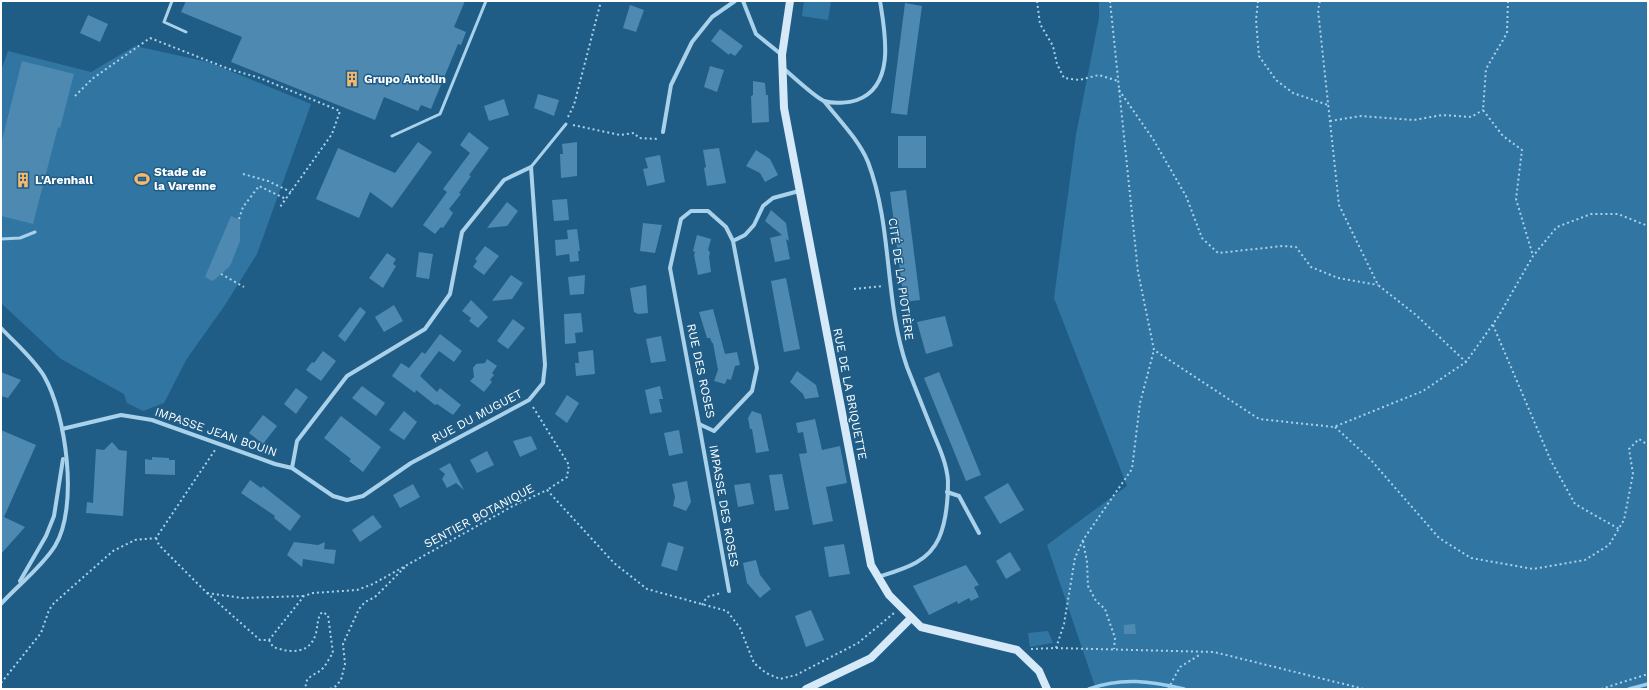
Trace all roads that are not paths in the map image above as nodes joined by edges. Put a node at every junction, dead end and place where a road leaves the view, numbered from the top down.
1 (172, 1) edge
2 (486, 1) edge
3 (735, 1) edge
4 (743, 1) edge
5 (790, 1) edge
6 (880, 1) edge
7 (186, 32) dead end
8 (782, 55) junction
9 (782, 68) junction
10 (824, 101) junction
11 (566, 124) road end
12 (663, 132) dead end
13 (392, 136) dead end
14 (531, 167) junction
15 (799, 191) junction
16 (35, 232) dead end
17 (1, 239) edge
18 (733, 240) junction
19 (1, 328) edge
20 (699, 424) junction
21 (62, 429) junction
22 (64, 451) junction
23 (292, 468) junction
24 (947, 492) junction
25 (979, 533) dead end
26 (878, 577) junction
27 (16, 588) junction
28 (729, 591) road end
29 (1, 604) edge
30 (911, 618) junction
31 (806, 689) edge
32 (1047, 689) edge

1 - 7 lane
2 - 13 lane
3 - 12 street
4 - 8 street
5 - 8 main road, RUE DE LA BRIQUETTE
6 - 10 street
8 - 9 main road, RUE DE LA BRIQUETTE
9 - 10 street, CITÉ DE LA PIOTIÈRE
9 - 15 main road, RUE DE LA BRIQUETTE
10 - 24 street, CITÉ DE LA PIOTIÈRE
11 - 14 lane
14 - 23 street
14 - 23 street, RUE DU MUGUET
15 - 18 street
15 - 26 main road, RUE DE LA BRIQUETTE
16 - 17 lane
18 - 20 street, RUE DES ROSES
18 - 20 street, RUE DES ROSES
19 - 21 street
20 - 28 street, IMPASSE DES ROSES
21 - 22 street
21 - 23 street, IMPASSE JEAN BOUIN
22 - 27 street
22 - 27 street
24 - 25 street
24 - 26 street, CITÉ DE LA PIOTIÈRE
26 - 30 main road, RUE DE LA BRIQUETTE
27 - 29 street
30 - 31 main road
30 - 32 main road, RUE DE LA BRIQUETTE

